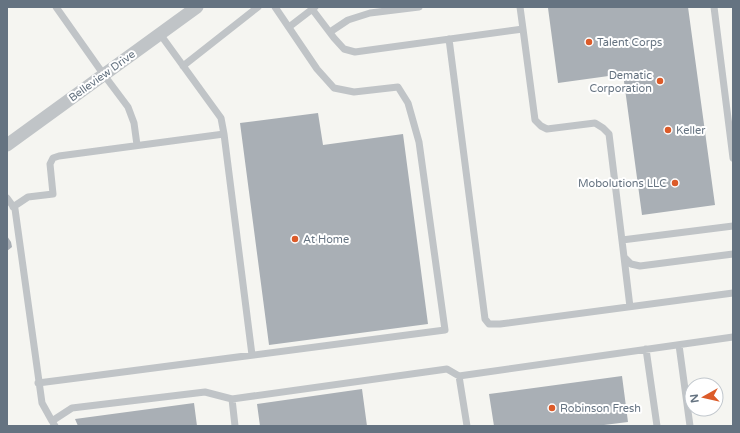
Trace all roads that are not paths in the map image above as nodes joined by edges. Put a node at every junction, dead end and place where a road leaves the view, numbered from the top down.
1 (56, 7) edge
2 (197, 7) edge
3 (258, 7) edge
4 (275, 7) edge
5 (419, 7) edge
6 (520, 7) edge
7 (714, 7) edge
8 (313, 8) edge
9 (289, 27) junction
10 (523, 29) junction
11 (330, 32) junction
12 (160, 34) junction
13 (449, 39) junction
14 (183, 66) junction
15 (104, 75) junction
16 (224, 134) junction
17 (7, 145) edge
18 (137, 145) junction
19 (733, 158) edge
20 (7, 198) edge
21 (14, 207) junction
22 (733, 226) edge
23 (622, 240) junction
24 (733, 254) edge
25 (624, 257) junction
26 (733, 294) edge
27 (630, 307) junction
28 (733, 337) edge
29 (679, 345) junction
30 (646, 349) junction
31 (252, 355) junction
32 (459, 376) junction
33 (38, 382) junction
34 (232, 399) junction
35 (53, 423) edge
36 (235, 426) edge
37 (467, 426) edge
38 (656, 426) edge
39 (690, 426) edge

1 - 15 lane
2 - 12 street, Belleview Drive
3 - 14 lane
4 - 9 lane
5 - 11 lane
6 - 10 lane
7 - 19 lane
8 - 9 lane
8 - 11 lane
9 - 31 lane
10 - 13 lane
10 - 23 lane
11 - 13 lane
12 - 14 lane
12 - 15 street, Belleview Drive
13 - 27 lane
14 - 16 lane
15 - 17 street, Belleview Drive
15 - 18 lane
16 - 18 lane
16 - 31 lane
18 - 21 lane
20 - 21 lane
21 - 33 lane
22 - 23 lane
23 - 25 lane
24 - 25 lane
25 - 27 lane
26 - 27 lane
28 - 29 lane
29 - 30 lane
29 - 39 lane
30 - 32 lane
30 - 38 lane
31 - 33 lane
32 - 34 lane
32 - 37 lane
33 - 35 lane
34 - 35 lane
34 - 36 lane

